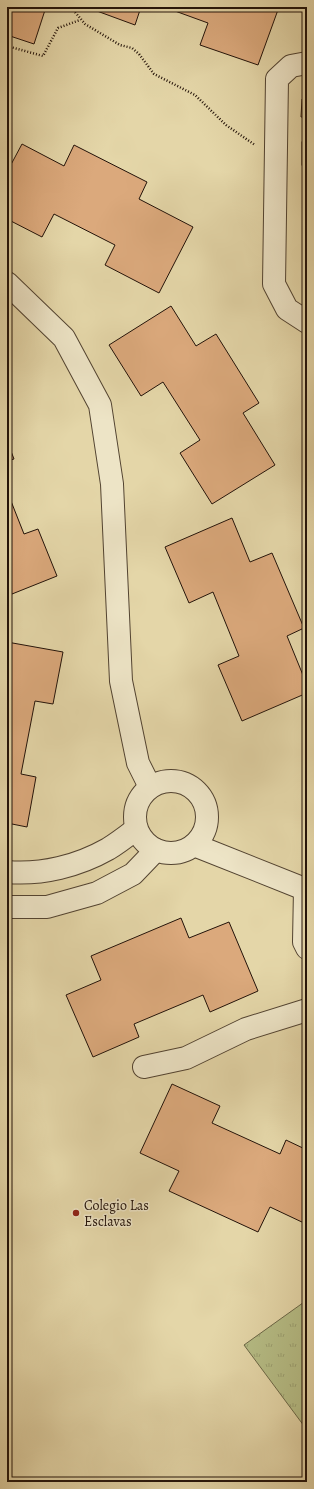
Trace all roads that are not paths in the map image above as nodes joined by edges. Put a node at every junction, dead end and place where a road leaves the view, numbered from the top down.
1 (307, 63) edge
2 (7, 283) edge
3 (307, 322) edge
4 (150, 787) junction
5 (136, 829) junction
6 (194, 844) junction
7 (156, 850) junction
8 (7, 872) edge
9 (306, 890) edge
10 (7, 907) edge
11 (307, 948) edge
12 (307, 1010) edge
13 (144, 1067) dead end

1 - 3 street
2 - 4 street
4 - 5 street
4 - 6 street
5 - 7 street
5 - 8 street
6 - 7 street
6 - 9 street
7 - 10 street
9 - 11 street
12 - 13 street

